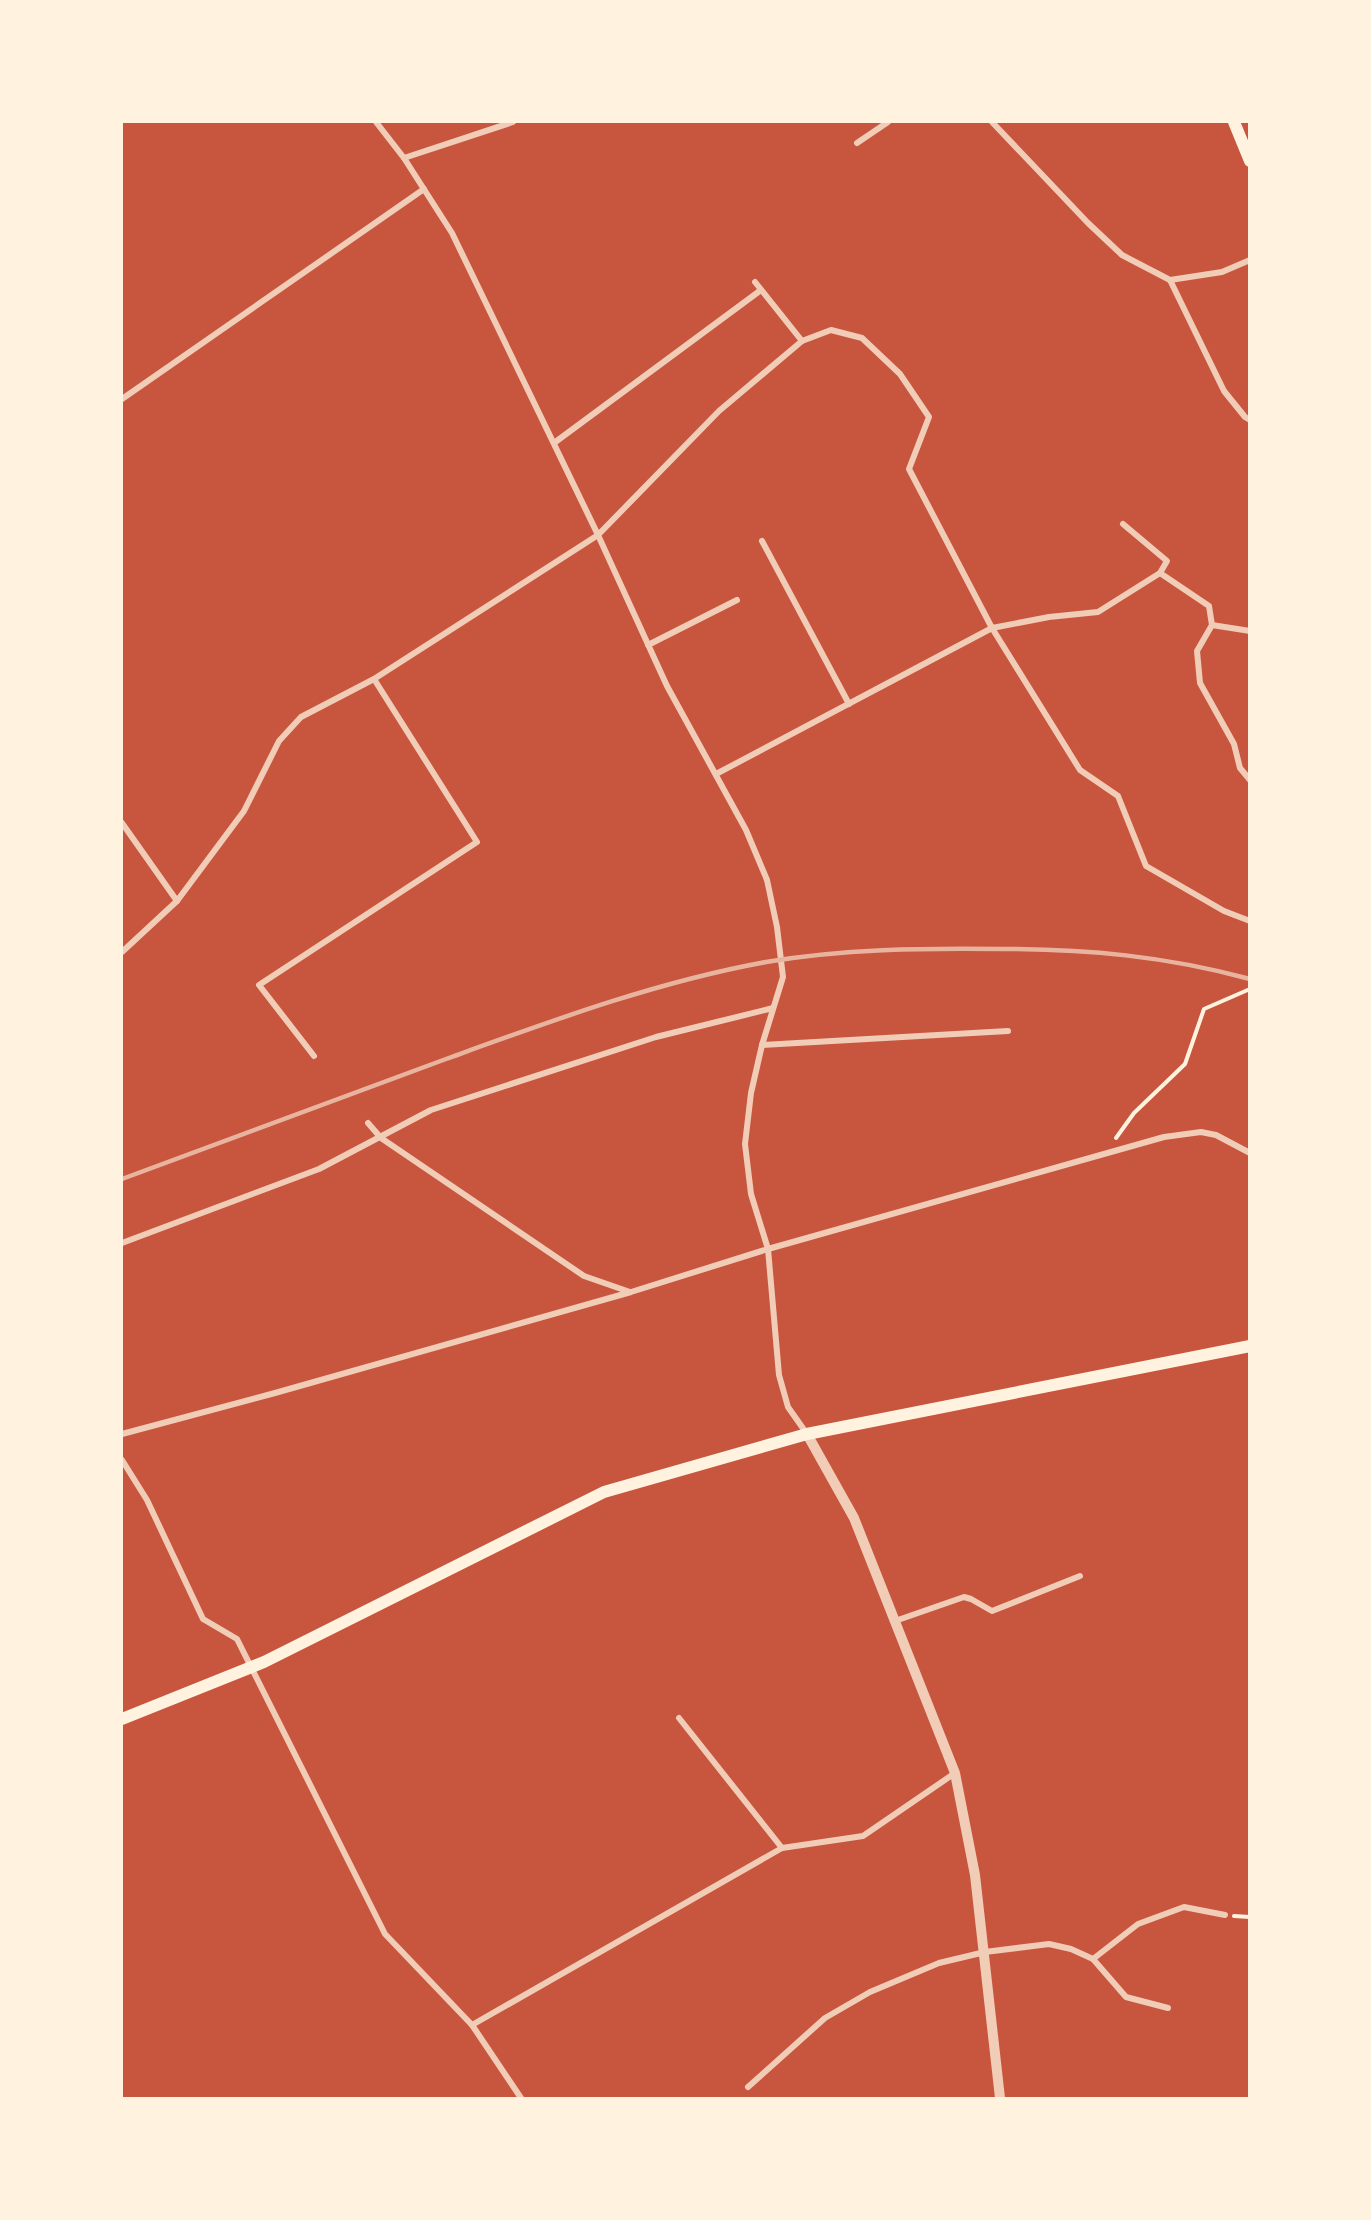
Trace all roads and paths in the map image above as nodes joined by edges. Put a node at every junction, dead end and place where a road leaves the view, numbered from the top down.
1 (376, 122) edge
2 (513, 122) edge
3 (888, 122) edge
4 (992, 122) edge
5 (1234, 122) edge
6 (857, 143) dead end
7 (404, 158) junction
8 (1250, 161) edge
9 (424, 189) junction
10 (1250, 260) edge
11 (1170, 280) junction
12 (755, 282) dead end
13 (761, 290) junction
14 (802, 340) junction
15 (122, 399) edge
16 (1250, 420) edge
17 (554, 443) junction
18 (1123, 524) dead end
19 (598, 535) junction
20 (762, 541) dead end
21 (1160, 573) junction
22 (737, 600) dead end
23 (1212, 625) junction
24 (992, 628) junction
25 (1250, 631) edge
26 (648, 645) junction
27 (374, 679) junction
28 (849, 704) junction
29 (716, 774) junction
30 (1250, 780) edge
31 (122, 823) edge
32 (177, 901) junction
33 (1250, 921) edge
34 (122, 952) edge
35 (1250, 989) edge
36 (773, 1008) junction
37 (1008, 1031) dead end
38 (762, 1045) junction
39 (314, 1056) dead end
40 (368, 1122) dead end
41 (381, 1138) junction
42 (1109, 1153) junction
43 (1250, 1153) edge
44 (122, 1244) edge
45 (768, 1249) junction
46 (631, 1292) junction
47 (1250, 1346) edge
48 (122, 1434) edge
49 (807, 1434) junction
50 (122, 1461) edge
51 (1080, 1576) dead end
52 (895, 1621) junction
53 (250, 1668) junction
54 (679, 1718) dead end
55 (122, 1719) edge
56 (955, 1773) junction
57 (782, 1848) junction
58 (1225, 1915) dead end
59 (985, 1952) junction
60 (1093, 1959) junction
61 (1168, 2008) dead end
62 (472, 2025) junction
63 (748, 2087) dead end
64 (521, 2098) edge
65 (1000, 2098) edge

1 - 7 street
2 - 7 street
3 - 6 street
4 - 11 street
5 - 8 main road
7 - 9 street
9 - 15 street
9 - 17 street
10 - 11 street
11 - 16 street
12 - 13 street
13 - 14 street
13 - 17 street
14 - 19 street
14 - 24 street
17 - 19 street
18 - 21 street
19 - 26 street
19 - 27 street
20 - 28 street
21 - 23 street
21 - 24 street
22 - 26 street
23 - 25 street
23 - 30 street
24 - 28 street
24 - 33 street
26 - 29 street
27 - 32 street
27 - 39 street
28 - 29 street
29 - 36 street
31 - 32 street
32 - 34 street
35 - 42 path
36 - 38 street
36 - 41 street
37 - 38 street
38 - 45 street
40 - 41 street
41 - 44 street
41 - 46 street
42 - 43 street
42 - 45 street
45 - 46 street
45 - 49 street
46 - 48 street
47 - 49 main road
49 - 52 street
49 - 53 main road
50 - 53 street
51 - 52 street
52 - 56 street
53 - 55 main road
53 - 62 street
54 - 57 street
56 - 57 street
56 - 59 street
57 - 62 street
58 - 60 street
59 - 60 street
59 - 63 street
59 - 65 street
60 - 61 street
62 - 64 street

